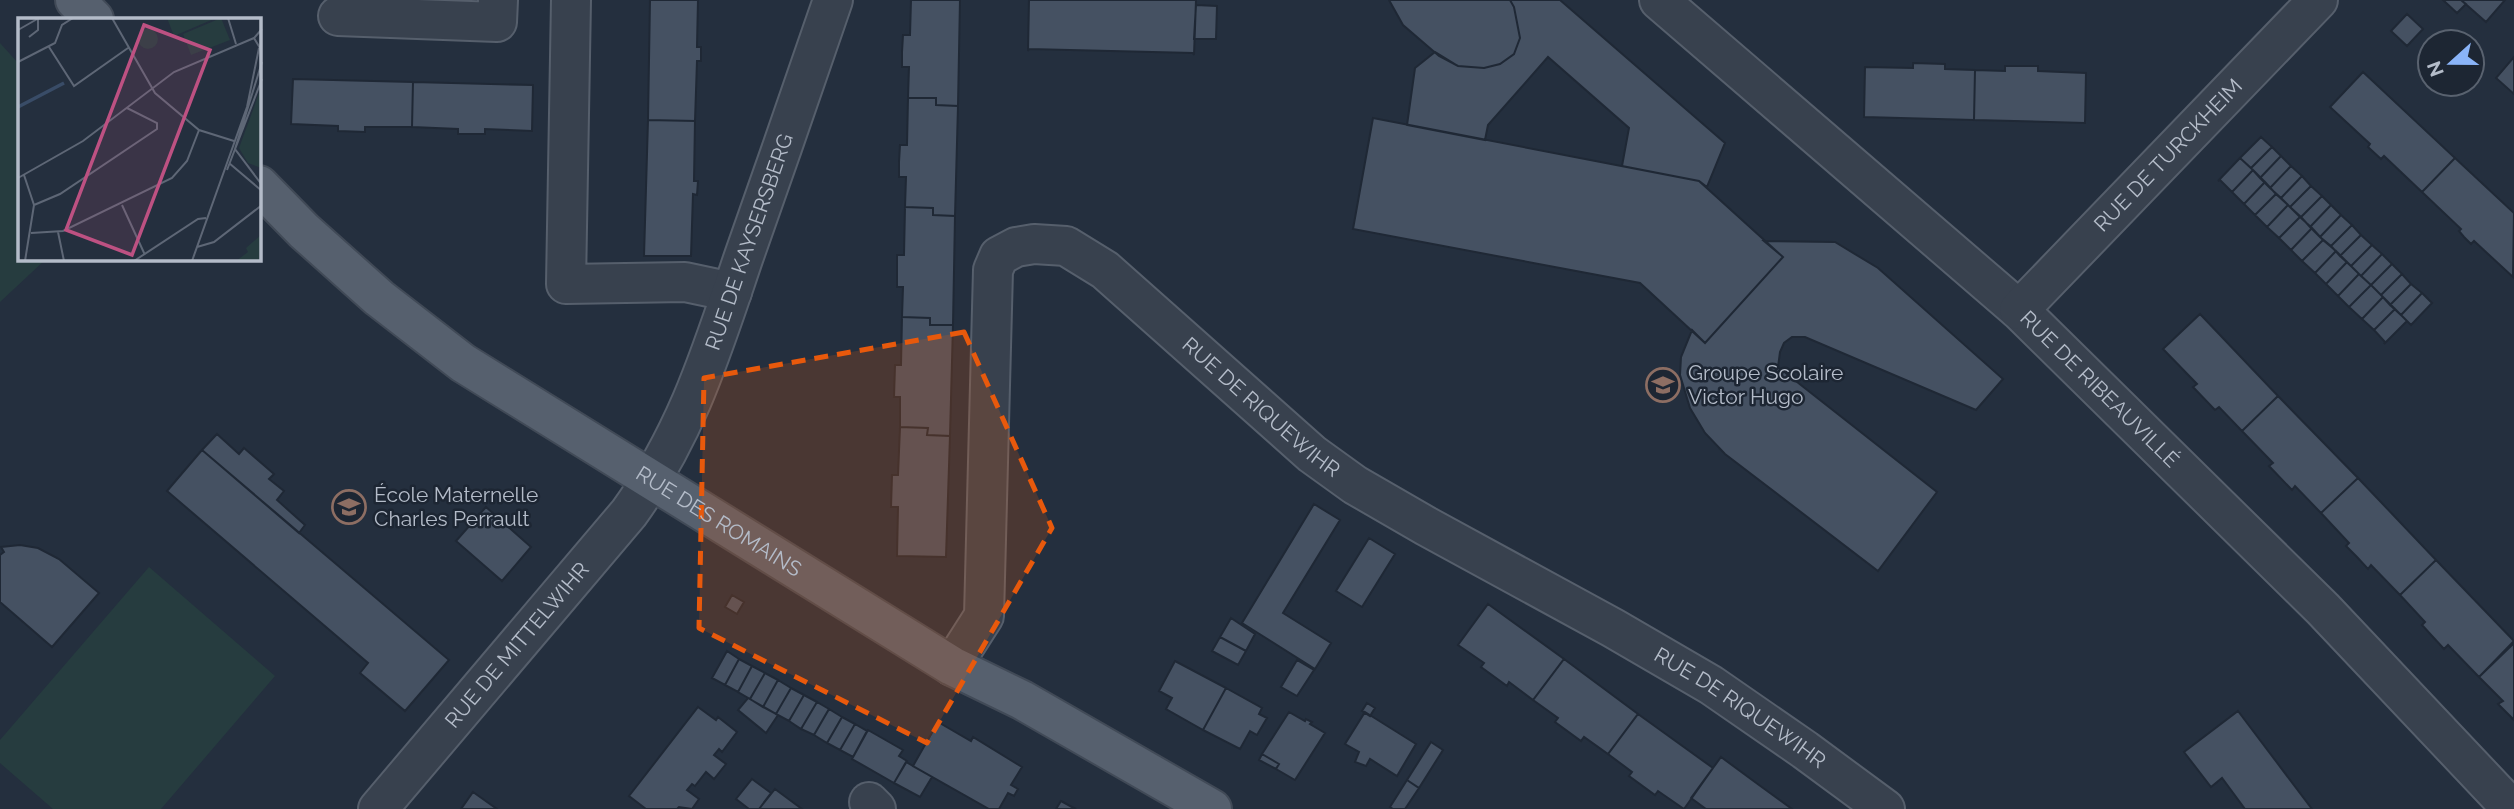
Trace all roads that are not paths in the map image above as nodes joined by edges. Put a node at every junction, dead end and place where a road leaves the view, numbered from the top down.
1 (75, 0) edge
2 (498, 0) edge
3 (571, 0) edge
4 (833, 0) edge
5 (1659, 0) edge
6 (2318, 0) edge
7 (338, 16) dead end
8 (93, 18) edge
9 (261, 187) edge
10 (732, 292) junction
11 (2019, 310) junction
12 (653, 479) junction
13 (952, 666) junction
14 (378, 809) edge
15 (1212, 809) edge
16 (1885, 809) edge
17 (2512, 809) edge

1 - 8 main road
2 - 7 street
3 - 10 street
4 - 10 street, RUE DE KAYSERSBERG
5 - 11 street, RUE DE RIBEAUVILLÉ
6 - 11 street, RUE DE TURCKHEIM
9 - 12 main road, RUE DES ROMAINS
10 - 12 street, RUE DE KAYSERSBERG
11 - 17 street, RUE DE RIBEAUVILLÉ
12 - 13 main road, RUE DES ROMAINS
12 - 14 street, RUE DE MITTELWIHR
13 - 15 main road, RUE DES ROMAINS
13 - 16 street, RUE DE RIQUEWIHR

